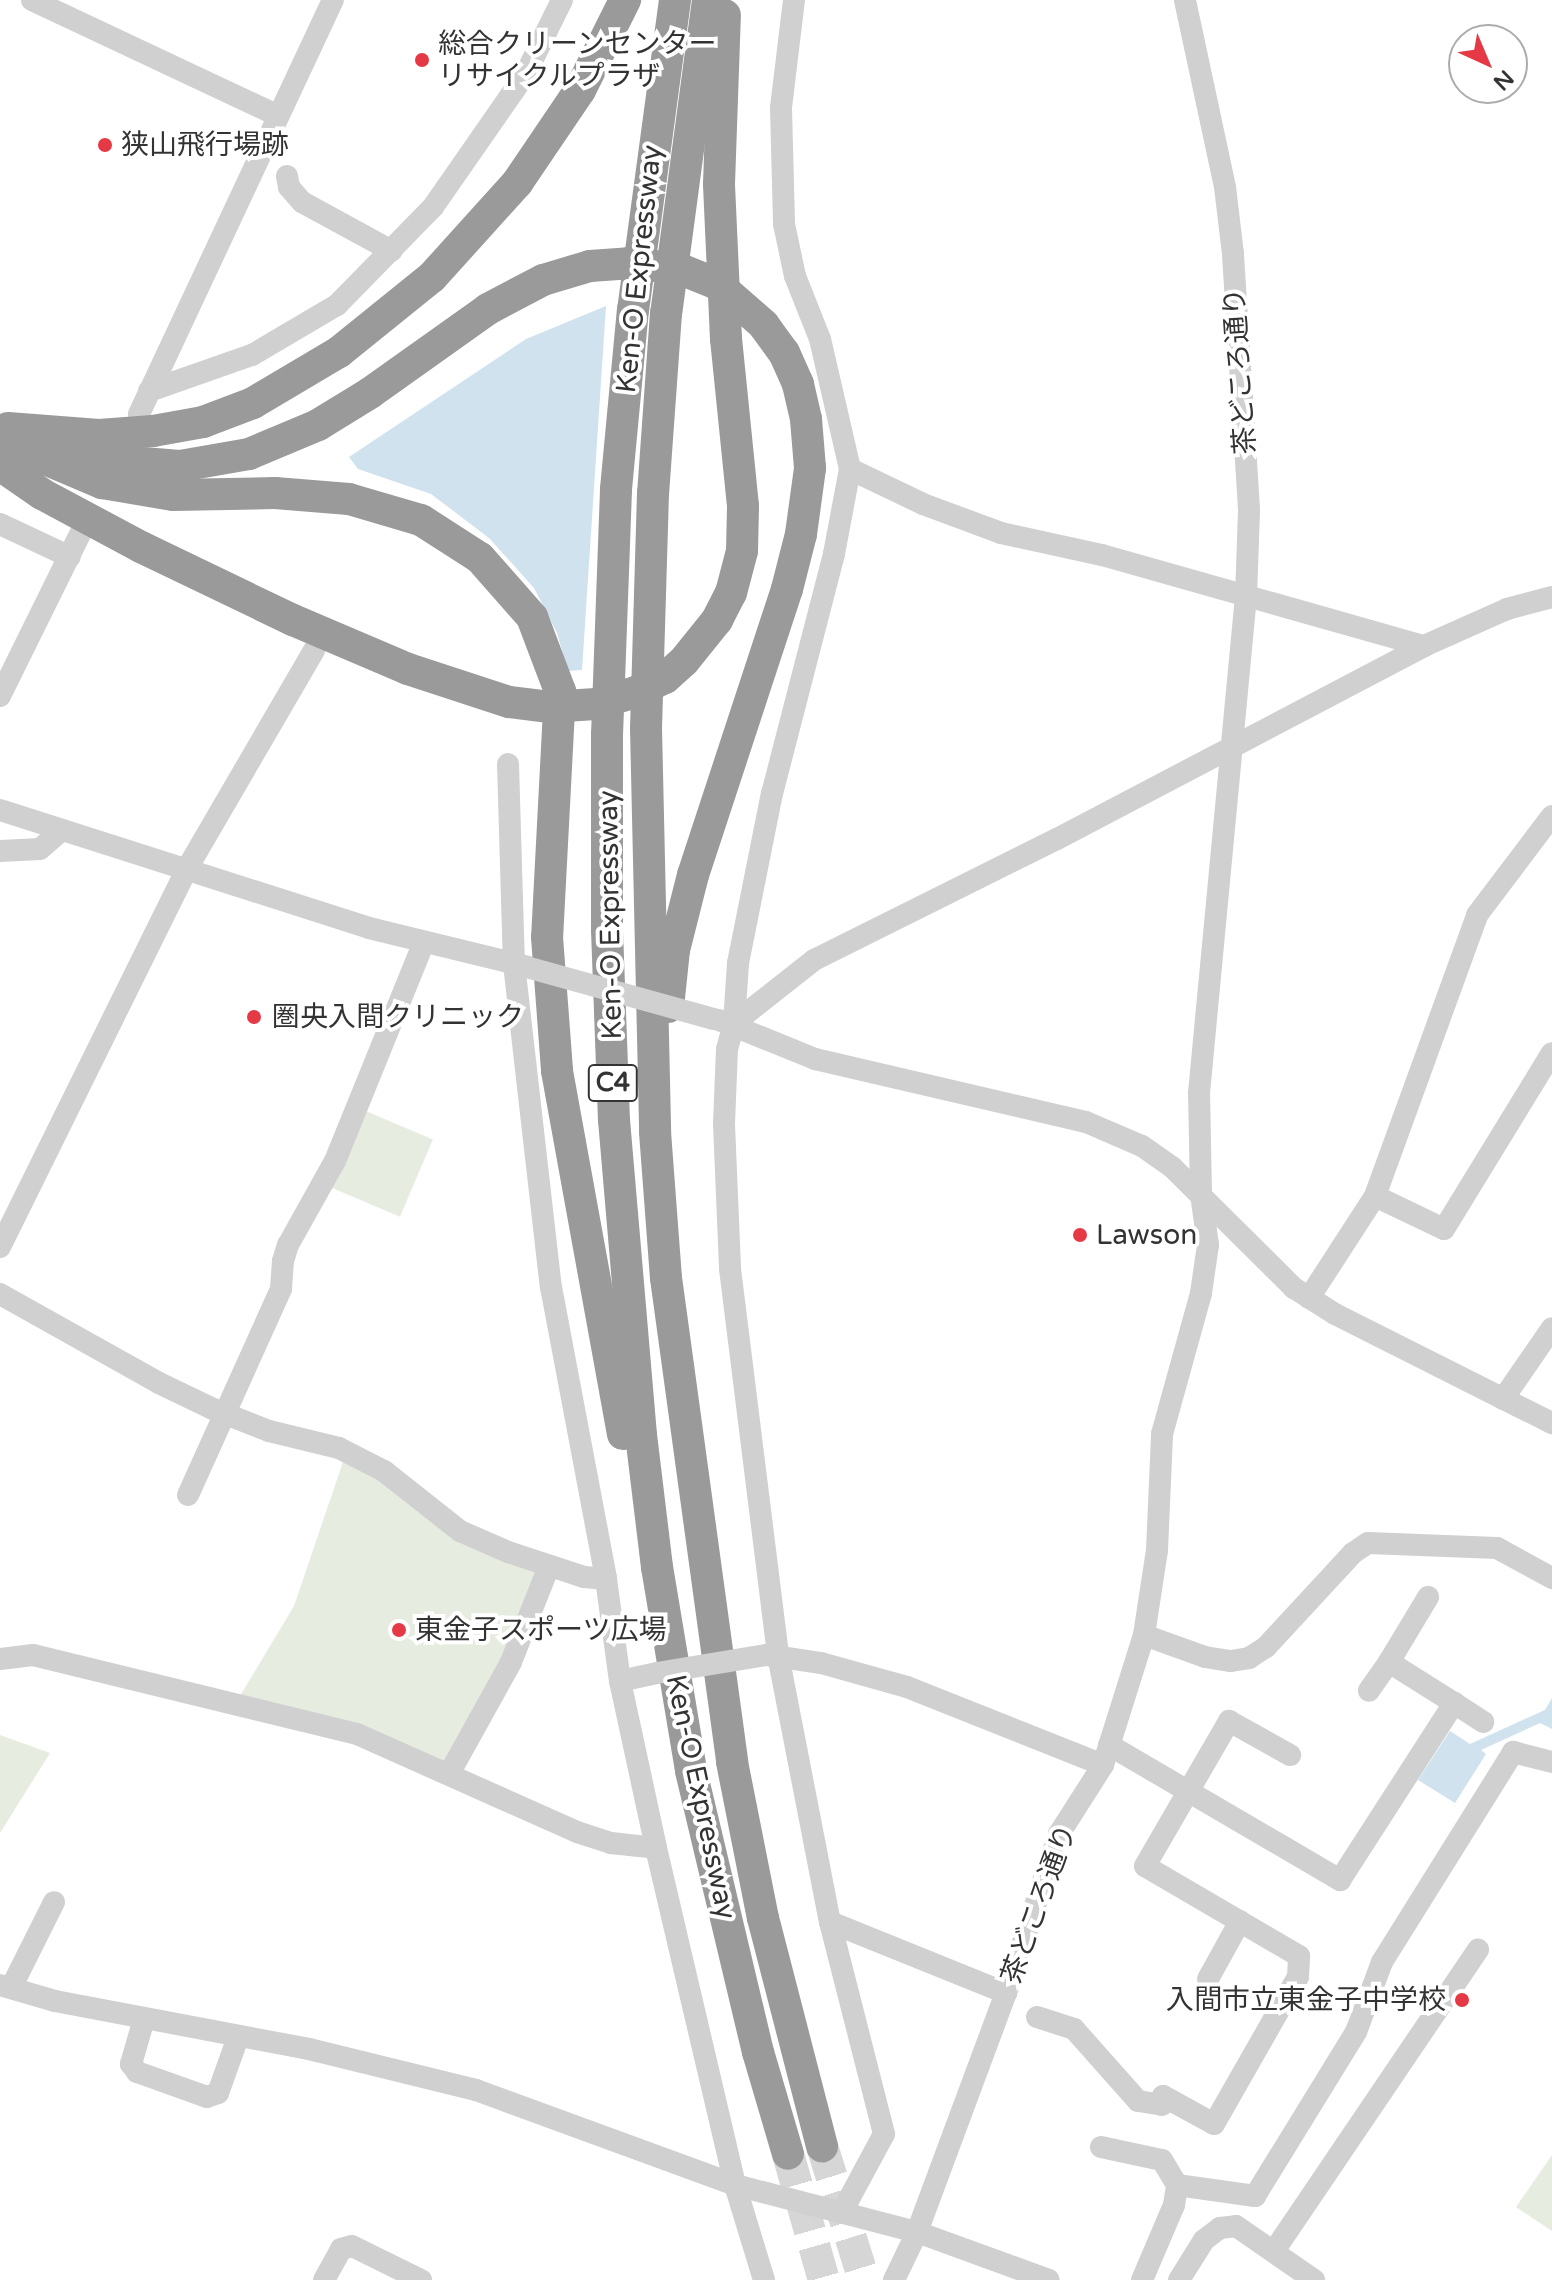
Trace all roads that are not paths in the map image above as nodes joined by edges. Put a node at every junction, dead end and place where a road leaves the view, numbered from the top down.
1 (32, 0) edge
2 (333, 0) edge
3 (562, 0) edge
4 (625, 0) edge
5 (675, 0) edge
6 (708, 0) edge
7 (727, 0) edge
8 (794, 0) edge
9 (1185, 0) edge
10 (278, 116) junction
11 (287, 176) dead end
12 (392, 251) junction
13 (149, 391) junction
14 (139, 414) dead end
15 (3, 431) edge
16 (0, 465) edge
17 (850, 469) junction
18 (0, 524) edge
19 (81, 532) dead end
20 (70, 557) junction
21 (1246, 597) junction
22 (1552, 597) edge
23 (1424, 646) junction
24 (314, 650) dead end
25 (0, 696) edge
26 (1232, 745) junction
27 (508, 764) dead end
28 (0, 810) edge
29 (1552, 816) edge
30 (62, 830) junction
31 (0, 851) edge
32 (185, 872) junction
33 (424, 942) junction
34 (522, 966) junction
35 (724, 1021) junction
36 (1552, 1053) edge
37 (655, 1132) junction
38 (1201, 1194) junction
39 (1375, 1196) junction
40 (0, 1247) edge
41 (0, 1294) edge
42 (1309, 1298) junction
43 (1552, 1328) edge
44 (1503, 1399) junction
45 (223, 1412) junction
46 (1552, 1423) edge
47 (188, 1495) dead end
48 (549, 1566) junction
49 (1552, 1578) edge
50 (606, 1579) junction
51 (1428, 1597) dead end
52 (1144, 1635) junction
53 (772, 1655) junction
54 (0, 1659) edge
55 (1389, 1662) junction
56 (620, 1681) junction
57 (1369, 1691) dead end
58 (1454, 1703) junction
59 (1483, 1722) dead end
60 (1106, 1755) junction
61 (1290, 1755) dead end
62 (1552, 1762) edge
63 (691, 1771) junction
64 (449, 1774) junction
65 (1188, 1792) junction
66 (656, 1848) junction
67 (54, 1902) dead end
68 (1240, 1921) junction
69 (830, 1922) junction
70 (1478, 1950) dead end
71 (1208, 1979) dead end
72 (5, 1987) edge
73 (1006, 1993) junction
74 (1037, 2017) dead end
75 (144, 2019) junction
76 (238, 2037) junction
77 (822, 2146) tunnel mouth
78 (1101, 2147) dead end
79 (788, 2154) tunnel mouth
80 (735, 2185) junction
81 (1177, 2185) junction
82 (842, 2212) junction
83 (917, 2232) junction
84 (1274, 2251) junction
85 (324, 2280) edge
86 (421, 2280) edge
87 (764, 2280) edge
88 (894, 2280) edge
89 (1049, 2280) edge
90 (1142, 2280) edge
91 (1179, 2280) edge
92 (1314, 2280) edge

1 - 10 street
2 - 10 street
3 - 12 street
4 - 15 highway
5 - 63 highway, Ken-O Expressway / C4
6 - 37 highway, Ken-O Expressway / C4
7 - 16 highway, bridge
8 - 17 street
9 - 21 street, 茶どころ通り
10 - 13 street
11 - 12 street
12 - 13 street
13 - 14 street
15 - 37 highway, bridge
15 - 63 highway
17 - 21 street
17 - 35 street
18 - 20 street
19 - 20 street
20 - 25 street
21 - 23 street
21 - 26 street, 茶どころ通り
22 - 23 street
23 - 26 street
24 - 32 street
26 - 35 street
26 - 38 street, 茶どころ通り
27 - 34 street
28 - 30 street
29 - 39 street
30 - 31 street
30 - 32 street
32 - 33 street
32 - 40 street
33 - 34 street
33 - 45 street
34 - 35 street, bridge
34 - 50 street
35 - 38 street
35 - 53 street
36 - 39 street
37 - 77 highway, Ken-O Expressway / C4
38 - 42 street
38 - 52 street, 茶どころ通り
39 - 42 street
41 - 45 street
42 - 44 street
43 - 44 street
44 - 46 street
45 - 47 street
45 - 48 street
48 - 50 street
48 - 64 street
49 - 52 street
50 - 56 street
51 - 55 street
52 - 60 street, 茶どころ通り
53 - 56 street, bridge
53 - 60 street
53 - 69 street
54 - 64 street
55 - 57 street
55 - 58 street
56 - 66 street
58 - 59 street
58 - 65 street
60 - 65 street
60 - 73 street, 茶どころ通り
61 - 65 street
62 - 81 street
63 - 79 highway, Ken-O Expressway / C4
64 - 66 street
65 - 68 street
66 - 80 street
67 - 72 street
68 - 71 street
68 - 74 street
69 - 73 street
69 - 82 street
70 - 84 street
72 - 75 street
73 - 83 street, 茶どころ通り
75 - 76 street
75 - 76 street
76 - 80 street
78 - 81 street
80 - 82 street
80 - 87 street
81 - 90 street
82 - 83 street
83 - 88 street, 茶どころ通り
83 - 89 street
84 - 91 street
84 - 92 street
85 - 86 street

